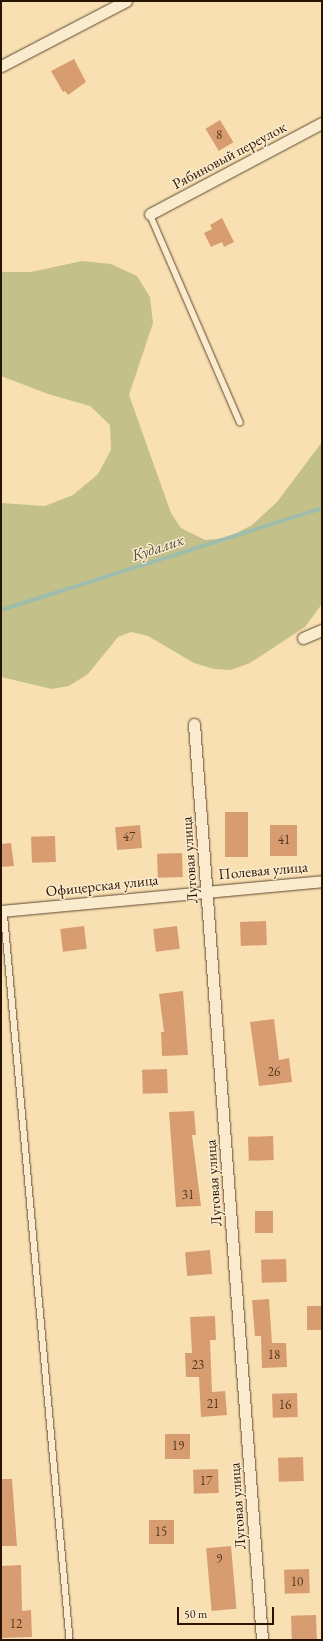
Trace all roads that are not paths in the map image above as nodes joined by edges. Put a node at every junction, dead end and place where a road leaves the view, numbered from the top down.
1 (126, 1) edge
2 (1, 66) edge
3 (322, 123) edge
4 (150, 214) joint
5 (240, 422) dead end
6 (322, 630) edge
7 (303, 638) dead end
8 (194, 724) dead end
9 (322, 880) edge
10 (206, 890) junction
11 (3, 910) edge
12 (70, 1640) edge
13 (262, 1640) edge

1 - 2 street
3 - 4 street, Рябиновый переулок
4 - 5 lane
6 - 7 street
8 - 10 street, Луговая улица
9 - 10 street, Полевая улица
10 - 11 street, Офицерская улица
10 - 13 street, Луговая улица
11 - 12 lane

